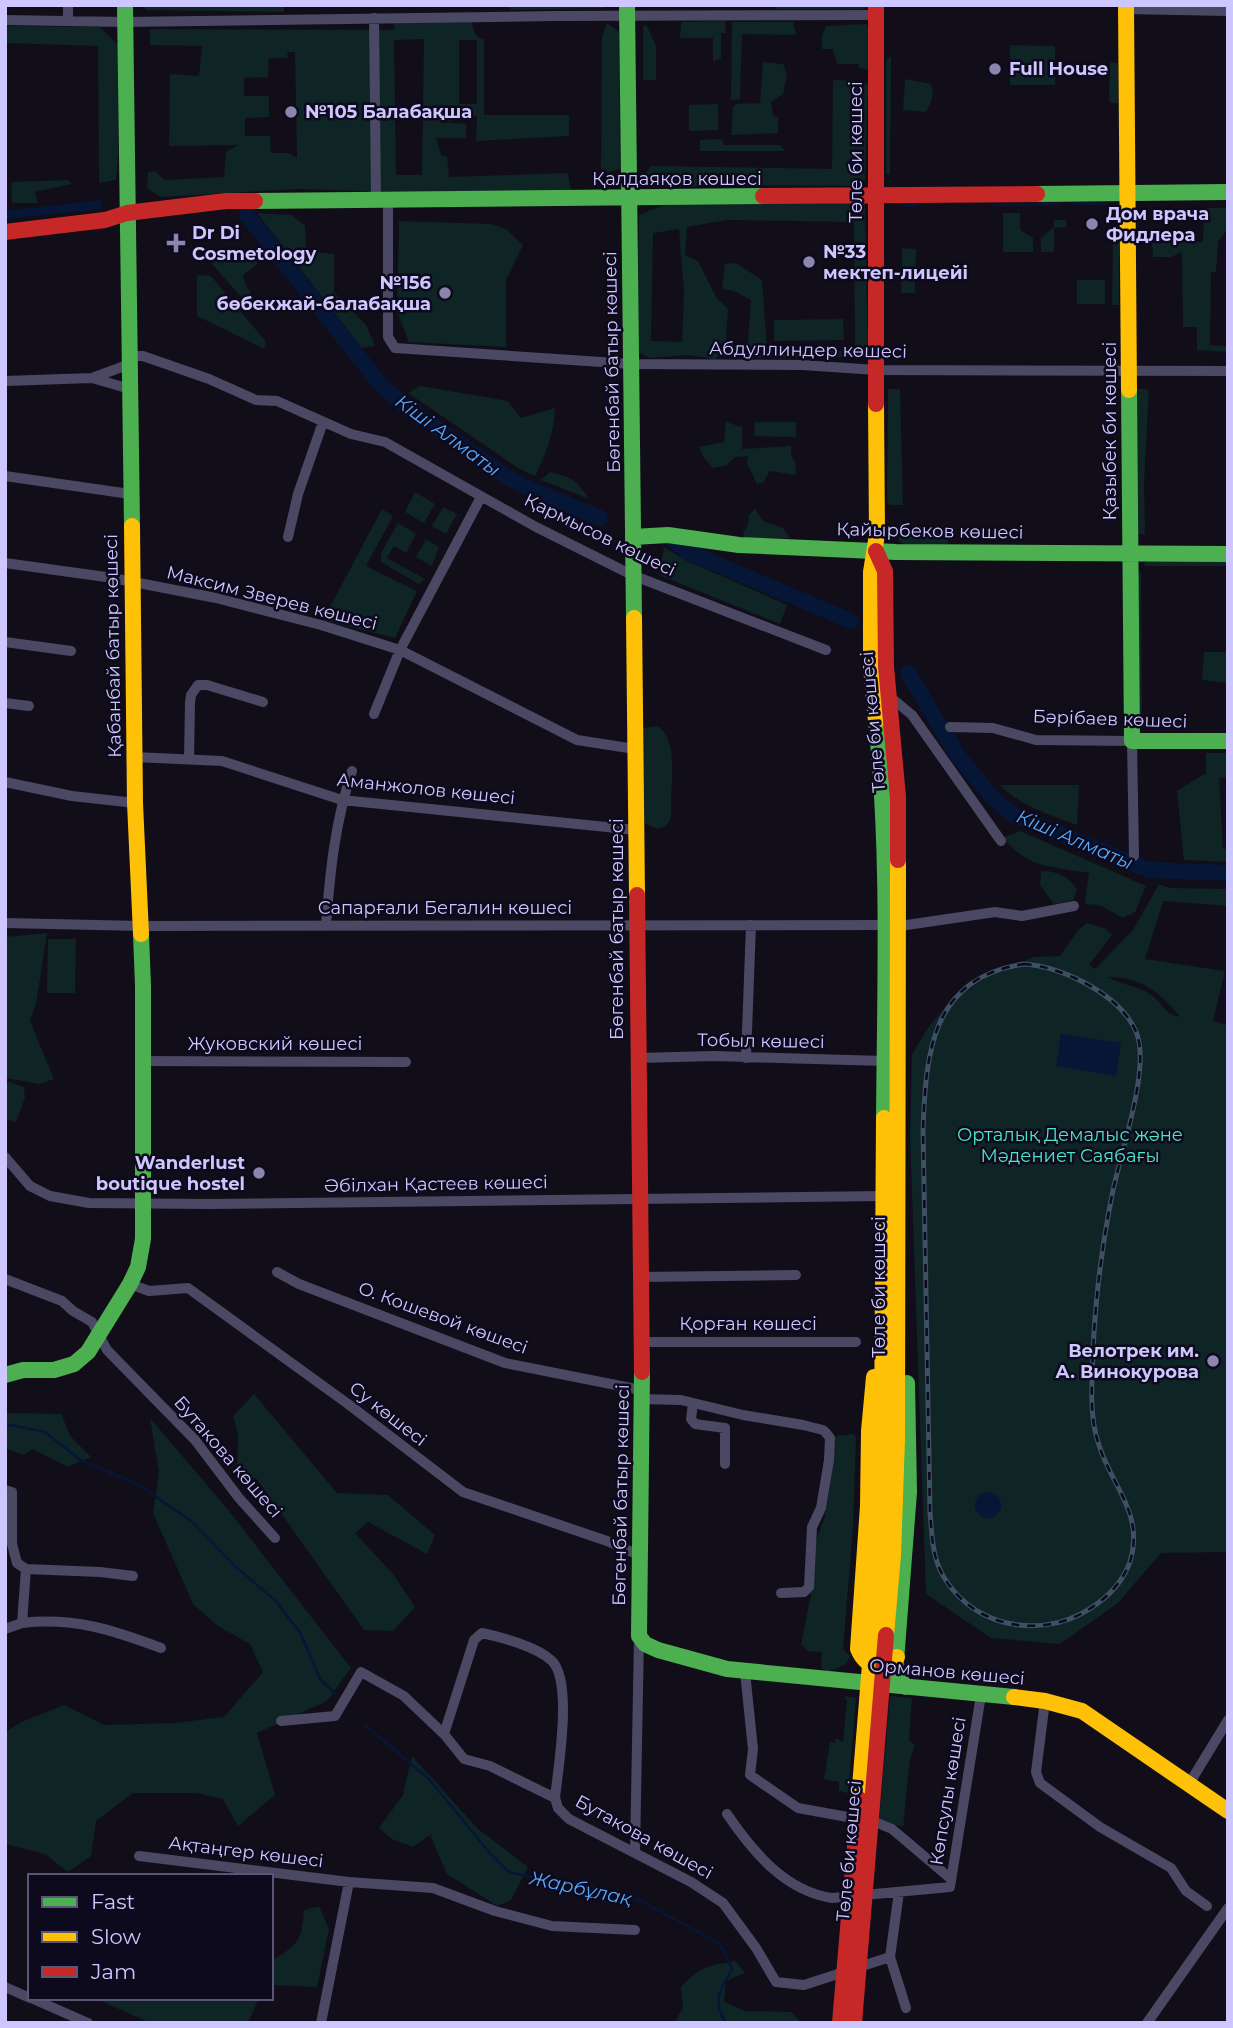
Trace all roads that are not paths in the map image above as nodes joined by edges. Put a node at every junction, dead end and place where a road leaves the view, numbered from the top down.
1 (68, 5) edge
2 (1126, 7) edge
3 (627, 10) edge
4 (876, 10) edge
5 (1228, 11) edge
6 (125, 14) edge
7 (374, 18) junction
8 (5, 20) edge
9 (68, 20) junction
10 (1228, 192) edge
11 (1127, 193) junction
12 (875, 196) junction
13 (630, 198) junction
14 (382, 200) junction
15 (127, 213) junction
16 (5, 232) edge
17 (130, 360) junction
18 (631, 364) junction
19 (876, 370) junction
20 (1129, 370) junction
21 (1228, 371) edge
22 (92, 378) junction
23 (5, 381) edge
24 (130, 389) junction
25 (323, 422) junction
26 (5, 475) edge
27 (130, 494) junction
28 (481, 497) junction
29 (288, 537) dead end
30 (633, 537) junction
31 (876, 551) junction
32 (1130, 554) junction
33 (1228, 554) edge
34 (5, 564) edge
35 (632, 575) junction
36 (131, 583) junction
37 (5, 642) edge
38 (400, 650) junction
39 (826, 650) dead end
40 (71, 651) dead end
41 (888, 695) junction
42 (262, 702) dead end
43 (5, 703) edge
44 (29, 706) dead end
45 (374, 714) dead end
46 (950, 727) dead end
47 (1132, 741) junction
48 (1228, 741) edge
49 (635, 750) junction
50 (134, 757) junction
51 (189, 758) junction
52 (352, 771) dead end
53 (5, 782) edge
54 (342, 800) junction
55 (135, 803) junction
56 (636, 830) junction
57 (1001, 841) dead end
58 (1134, 856) dead end
59 (1074, 906) dead end
60 (5, 923) edge
61 (326, 925) junction
62 (636, 925) junction
63 (751, 925) junction
64 (142, 926) junction
65 (892, 926) junction
66 (637, 1058) junction
67 (746, 1058) junction
68 (144, 1061) junction
69 (884, 1061) junction
70 (406, 1062) dead end
71 (5, 1157) edge
72 (883, 1196) junction
73 (638, 1200) junction
74 (143, 1204) junction
75 (277, 1272) dead end
76 (796, 1275) dead end
77 (640, 1277) junction
78 (5, 1279) edge
79 (130, 1284) junction
80 (890, 1315) junction
81 (99, 1336) junction
82 (641, 1342) junction
83 (856, 1342) dead end
84 (5, 1375) edge
85 (642, 1396) junction
86 (693, 1403) junction
87 (890, 1439) junction
88 (726, 1464) dead end
89 (5, 1490) edge
90 (275, 1538) dead end
91 (641, 1556) junction
92 (26, 1569) junction
93 (133, 1576) dead end
94 (781, 1593) dead end
95 (22, 1623) junction
96 (5, 1629) edge
97 (639, 1636) junction
98 (161, 1648) dead end
99 (897, 1657) junction
100 (745, 1672) junction
101 (906, 1687) junction
102 (981, 1695) junction
103 (1045, 1701) junction
104 (1228, 1720) edge
105 (281, 1721) dead end
106 (444, 1734) junction
107 (1189, 1784) junction
108 (555, 1798) junction
109 (1228, 1811) edge
110 (727, 1814) dead end
111 (635, 1852) junction
112 (139, 1856) dead end
113 (951, 1879) junction
114 (349, 1882) junction
115 (899, 1892) junction
116 (1207, 1906) dead end
117 (1228, 1908) edge
118 (635, 1930) dead end
119 (890, 1957) junction
120 (5, 1987) edge
121 (28, 1997) edge
122 (35, 2000) edge
123 (906, 2008) dead end
124 (88, 2023) edge
125 (321, 2023) edge
126 (840, 2023) edge
127 (854, 2023) edge
128 (1147, 2023) edge

1 - 9 street
2 - 5 street
2 - 11 street, Қазыбек би көшесі
3 - 4 street
3 - 7 street
3 - 13 street, Бөгенбай батыр көшесі
4 - 12 street, Төле би көшесі
6 - 7 street
6 - 9 street
6 - 15 street, Қабанбай батыр көшесі
7 - 14 street
8 - 9 street
10 - 11 street, Қалдаяқов көшесі
11 - 12 street, Қалдаяқов көшесі
11 - 20 street, Қазыбек би көшесі
12 - 13 street, Қалдаяқов көшесі
12 - 19 street, Төле би көшесі
13 - 14 street, Қалдаяқов көшесі
13 - 18 street, Бөгенбай батыр көшесі
14 - 15 street, Қалдаяқов көшесі
14 - 18 street, Абдуллиндер көшесі
15 - 16 street
15 - 17 street, Қабанбай батыр көшесі
17 - 22 street
17 - 24 street, Қабанбай батыр көшесі
17 - 25 street, Қармысов көшесі
18 - 19 street, Абдуллиндер көшесі
18 - 30 street, Бөгенбай батыр көшесі
19 - 20 street, Абдуллиндер көшесі
19 - 31 street, Төле би көшесі
20 - 21 street, Абдуллиндер көшесі
20 - 32 street, Қазыбек би көшесі
22 - 23 street
22 - 24 street
24 - 27 street, Қабанбай батыр көшесі
25 - 28 street, Қармысов көшесі
25 - 29 street
26 - 27 street
27 - 36 street, Қабанбай батыр көшесі
28 - 35 street, Қармысов көшесі
28 - 38 street
30 - 31 street, Қайырбеков көшесі
30 - 35 street, Бөгенбай батыр көшесі
31 - 32 street, Қайырбеков көшесі
31 - 41 street, Төле би көшесі
31 - 65 street, Төле би көшесі
32 - 33 street, Қайырбеков көшесі
32 - 47 street, Қазыбек би көшесі
34 - 36 street, Максим Зверев көшесі
35 - 39 street, Қармысов көшесі
35 - 49 street, Бөгенбай батыр көшесі
36 - 38 street, Максим Зверев көшесі
36 - 50 street, Қабанбай батыр көшесі
37 - 40 street
38 - 45 street
38 - 49 street, Максим Зверев көшесі
41 - 57 street
41 - 65 street, Төле би көшесі
42 - 51 street
43 - 44 street
46 - 47 street, Бәрібаев көшесі
47 - 48 street, Бәрібаев көшесі
47 - 58 street, Қазыбек би көшесі
49 - 56 street, Бөгенбай батыр көшесі
50 - 51 street, Аманжолов көшесі
50 - 55 street, Қабанбай батыр көшесі
51 - 54 street, Аманжолов көшесі
52 - 54 street
53 - 55 street
54 - 56 street, Аманжолов көшесі
54 - 61 street
55 - 64 street, Қабанбай батыр көшесі
56 - 62 street, Бөгенбай батыр көшесі
59 - 65 street, Сапарғали Бегалин көшесі
60 - 64 street, Сапарғали Бегалин көшесі
61 - 62 street, Сапарғали Бегалин көшесі
61 - 64 street, Сапарғали Бегалин көшесі
62 - 63 street, Сапарғали Бегалин көшесі
62 - 66 street, Бөгенбай батыр көшесі
63 - 65 street, Сапарғали Бегалин көшесі
63 - 67 street
64 - 68 street, Қабанбай батыр көшесі
65 - 69 street, Төле би көшесі
65 - 80 street, Төле би көшесі
66 - 67 street, Тобыл көшесі
66 - 73 street, Бөгенбай батыр көшесі
67 - 69 street, Тобыл көшесі
68 - 70 street, Жуковский көшесі
68 - 74 street, Қабанбай батыр көшесі
69 - 72 street, Төле би көшесі
71 - 74 street, Әбілхан Қастеев көшесі
72 - 73 street, Әбілхан Қастеев көшесі
72 - 80 street, Төле би көшесі
73 - 74 street, Әбілхан Қастеев көшесі
73 - 77 street, Бөгенбай батыр көшесі
74 - 79 street, Қабанбай батыр көшесі
75 - 85 street, О. Кошевой көшесі
76 - 77 street
77 - 82 street, Бөгенбай батыр көшесі
78 - 81 street
79 - 81 street, Қабанбай батыр көшесі
79 - 91 street, Су көшесі
80 - 87 street, Төле би көшесі
80 - 99 street
80 - 99 street
81 - 84 street, Қабанбай батыр көшесі
81 - 90 street, Бутакова көшесі
82 - 83 street, Қорған көшесі
82 - 85 street, Бөгенбай батыр көшесі
85 - 86 street, О. Кошевой көшесі
85 - 91 street, Бөгенбай батыр көшесі
86 - 88 street
86 - 94 street, О. Кошевой көшесі
87 - 126 street, Төле би көшесі, bridge
87 - 127 street, Төле би көшесі, bridge
89 - 92 street
91 - 97 street, Бөгенбай батыр көшесі
92 - 93 street
92 - 95 street
95 - 96 street
95 - 98 street
97 - 100 street, Орманов көшесі
97 - 111 street, Бөгенбай батыр көшесі
99 - 101 street
100 - 101 street, Орманов көшесі
100 - 113 street
101 - 102 street, Орманов көшесі
102 - 103 street, Орманов көшесі
102 - 113 street, Көпсулы көшесі
103 - 107 street, Орманов көшесі
103 - 116 street
104 - 107 street
105 - 106 street, Бутакова көшесі
106 - 108 street, Бутакова көшесі
106 - 108 street
107 - 109 street, Орманов көшесі
108 - 111 street, Бутакова көшесі
110 - 115 street, Көпсулы көшесі
111 - 119 street, Бутакова көшесі
112 - 114 street, Ақтаңгер көшесі
113 - 115 street, Көпсулы көшесі
114 - 118 street, Ақтаңгер көшесі
114 - 125 street
115 - 119 street
117 - 128 street
119 - 123 street
120 - 121 street
122 - 124 street

